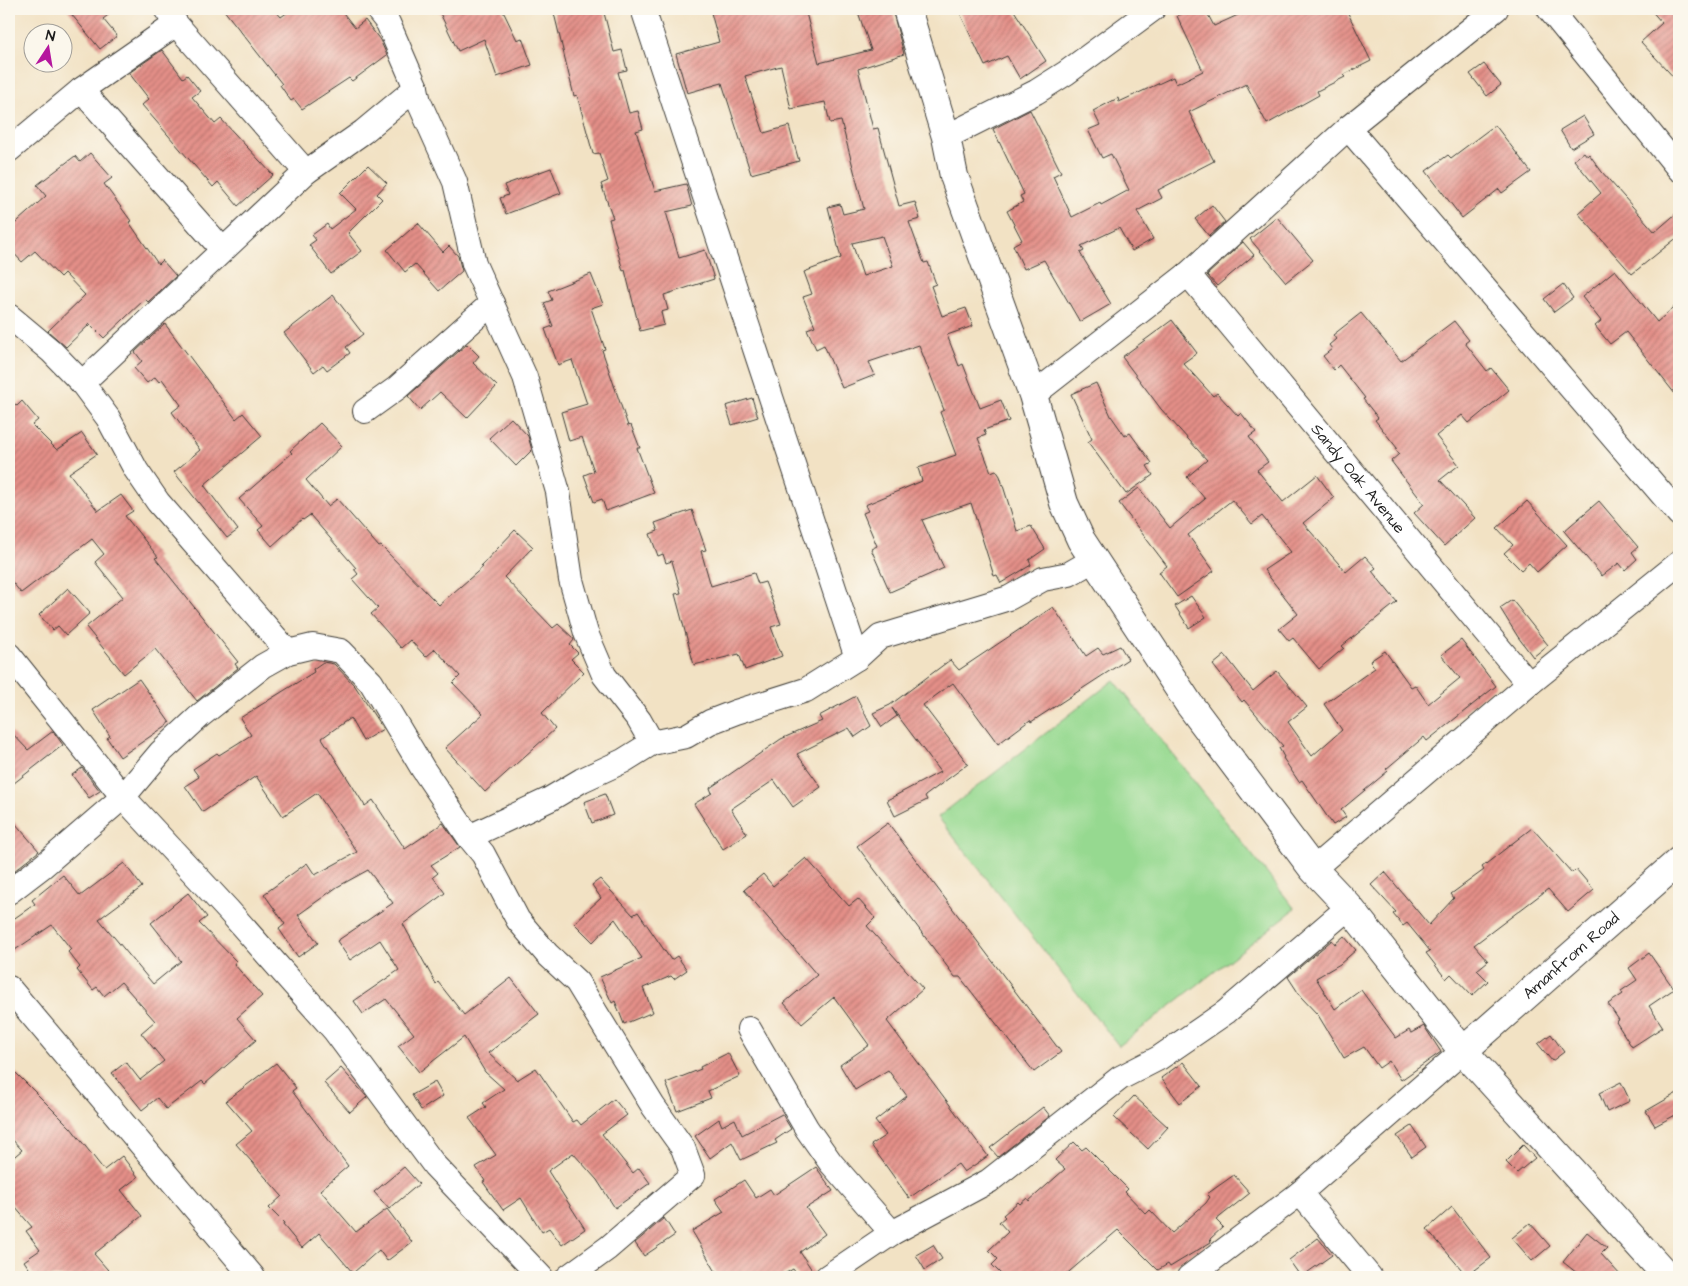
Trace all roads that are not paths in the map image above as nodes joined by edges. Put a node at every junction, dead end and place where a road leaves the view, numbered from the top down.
1 (377, 9) edge
2 (644, 9) edge
3 (907, 9) edge
4 (1153, 9) edge
5 (1548, 9) edge
6 (1486, 12) edge
7 (171, 16) edge
8 (416, 88) junction
9 (81, 90) junction
10 (1348, 128) junction
11 (946, 137) junction
12 (9, 150) edge
13 (1679, 169) edge
14 (306, 172) junction
15 (222, 249) junction
16 (1188, 274) junction
17 (492, 303) junction
18 (9, 316) edge
19 (82, 383) junction
20 (1033, 395) junction
21 (365, 411) dead end
22 (1679, 514) edge
23 (1095, 558) junction
24 (1679, 563) edge
25 (288, 652) junction
26 (9, 655) edge
27 (857, 658) junction
28 (1529, 684) junction
29 (652, 743) junction
30 (122, 797) junction
31 (469, 837) junction
32 (1313, 869) junction
33 (1677, 869) edge
34 (9, 892) edge
35 (1349, 907) junction
36 (9, 988) edge
37 (749, 1029) dead end
38 (1463, 1051) junction
39 (1300, 1193) junction
40 (892, 1233) junction
41 (253, 1277) edge
42 (541, 1277) edge
43 (568, 1277) edge
44 (828, 1277) edge
45 (1189, 1277) edge
46 (1370, 1277) edge
47 (1668, 1277) edge

1 - 8 street
2 - 27 street
3 - 11 street
4 - 11 street
5 - 13 street
6 - 10 street
7 - 9 street
7 - 14 street
8 - 14 street
8 - 17 street
9 - 12 street
9 - 15 street
10 - 16 street
10 - 22 street
11 - 20 street
14 - 15 street
15 - 19 street
16 - 20 street
16 - 28 street, Sandy Oak Avenue
17 - 21 street
17 - 29 street
18 - 19 street
19 - 25 street
20 - 23 street
23 - 27 street
23 - 32 street
24 - 28 street
25 - 30 street
25 - 31 street
26 - 30 street
27 - 29 street
28 - 32 street
29 - 31 street
30 - 34 street
30 - 42 street
31 - 43 street
32 - 35 street
33 - 38 street, Amanfrom Road
35 - 38 street
35 - 40 street
36 - 41 street
37 - 40 street
38 - 39 street
38 - 47 street
39 - 45 street
39 - 46 street
40 - 44 street

